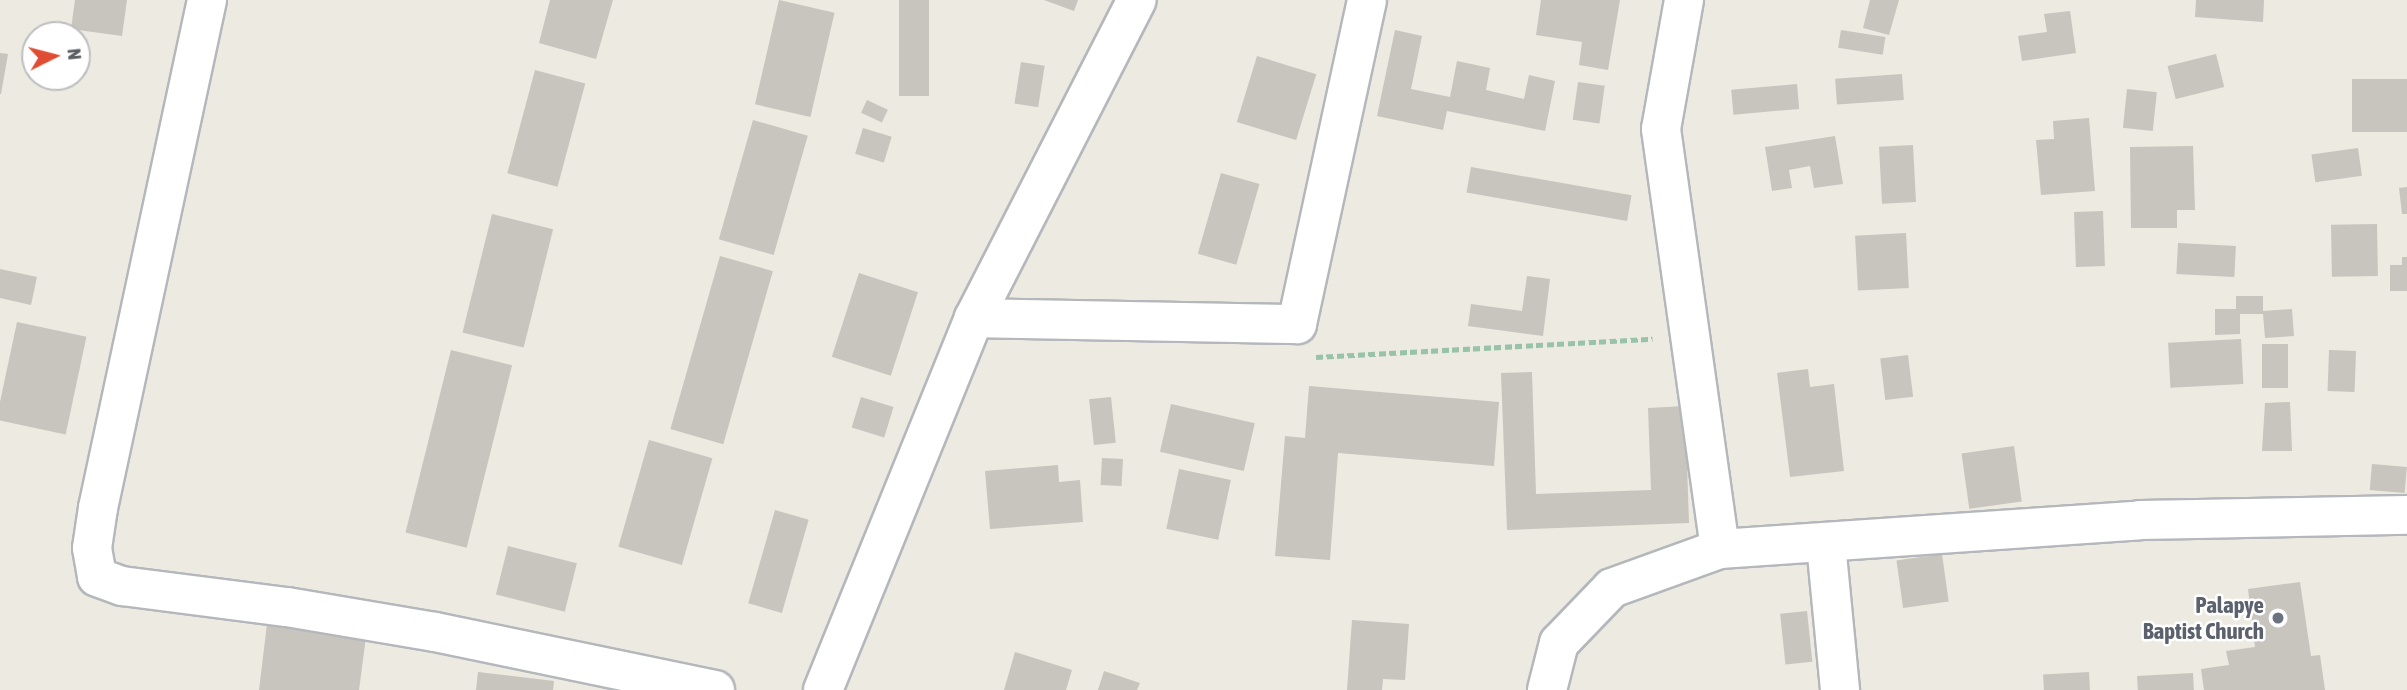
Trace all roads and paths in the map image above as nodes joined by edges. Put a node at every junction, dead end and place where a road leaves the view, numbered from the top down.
1 (207, 0) edge
2 (1137, 0) edge
3 (1367, 0) edge
4 (1684, 0) edge
5 (974, 318) junction
6 (1297, 324) junction
7 (1689, 337) junction
8 (2407, 515) edge
9 (1826, 544) junction
10 (1720, 549) junction
11 (715, 690) edge
12 (823, 690) edge
13 (1547, 690) edge
14 (1840, 690) edge

1 - 11 street
2 - 5 street
3 - 6 street
4 - 7 street
5 - 6 street
5 - 12 street
6 - 7 path
7 - 10 street
8 - 9 street
9 - 10 street
9 - 14 street
10 - 13 street

